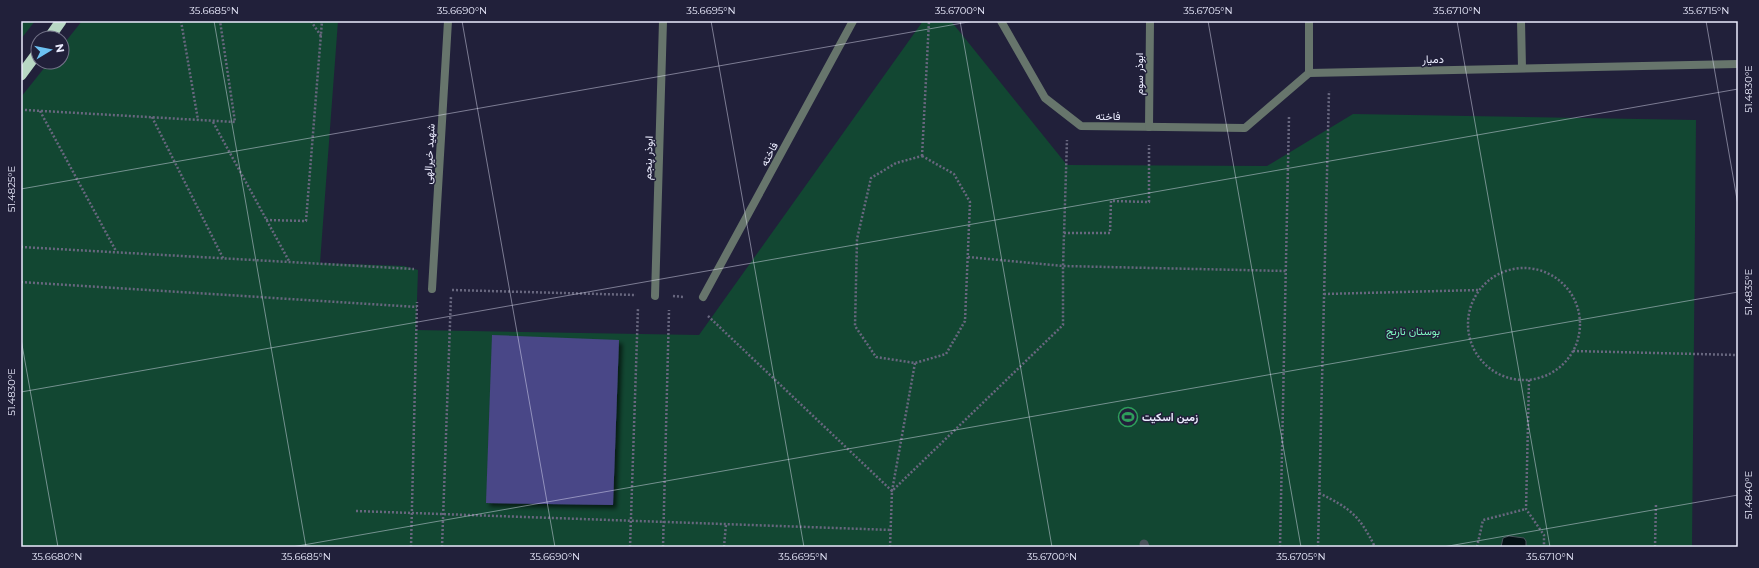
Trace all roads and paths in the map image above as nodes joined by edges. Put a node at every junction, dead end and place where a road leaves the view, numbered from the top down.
1 (62, 21) edge
2 (181, 21) edge
3 (220, 21) edge
4 (311, 21) edge
5 (322, 21) edge
6 (448, 21) edge
7 (663, 21) edge
8 (853, 21) edge
9 (929, 21) edge
10 (1001, 21) edge
11 (1150, 21) edge
12 (1309, 21) edge
13 (1521, 21) edge
14 (55, 30) edge
15 (321, 37) junction
16 (30, 63) edge
17 (1738, 64) edge
18 (1522, 68) junction
19 (1329, 72) junction
20 (1309, 73) junction
21 (21, 75) edge
22 (1289, 91) junction
23 (25, 110) dead end
24 (40, 111) junction
25 (1067, 115) junction
26 (152, 117) junction
27 (198, 120) junction
28 (213, 122) junction
29 (1149, 127) junction
30 (922, 156) junction
31 (266, 220) junction
32 (1064, 233) junction
33 (21, 247) edge
34 (116, 252) junction
35 (968, 257) junction
36 (224, 258) junction
37 (289, 262) junction
38 (1062, 266) junction
39 (1286, 271) junction
40 (21, 282) edge
41 (417, 288) junction
42 (432, 289) junction
43 (451, 290) junction
44 (1479, 290) junction
45 (1324, 294) junction
46 (639, 295) junction
47 (655, 296) junction
48 (669, 296) junction
49 (703, 297) joint
50 (417, 307) junction
51 (705, 314) dead end
52 (1573, 351) junction
53 (1738, 355) edge
54 (915, 363) junction
55 (1529, 380) junction
56 (892, 491) junction
57 (1319, 493) junction
58 (1656, 503) dead end
59 (1526, 509) junction
60 (356, 512) dead end
61 (412, 514) junction
62 (443, 515) junction
63 (631, 521) junction
64 (664, 522) junction
65 (726, 524) junction
66 (892, 530) junction
67 (411, 547) edge
68 (442, 547) edge
69 (630, 547) edge
70 (663, 547) edge
71 (724, 547) edge
72 (890, 547) edge
73 (1280, 547) edge
74 (1318, 547) edge
75 (1375, 547) edge
76 (1478, 547) edge
77 (1544, 547) edge
78 (1655, 547) edge

1 - 14 highway
2 - 27 path
3 - 28 path
4 - 15 path
5 - 15 path
6 - 42 street, شهید خیرالهی
7 - 47 street, ابوذر پنجم
8 - 49 street, فاخته
9 - 30 path
10 - 25 street, فاخته
11 - 29 street, ابوذر سوم
12 - 20 street
13 - 18 street
15 - 31 path
16 - 21 highway
17 - 18 street, دمیار
18 - 19 street, دمیار
19 - 20 street, دمیار
19 - 45 path
20 - 22 street
22 - 29 street
22 - 39 path
23 - 24 path
24 - 26 path
24 - 34 path
25 - 29 street, فاخته
25 - 32 path
26 - 27 path
26 - 36 path
27 - 28 path
28 - 31 path
29 - 32 path
30 - 35 path
30 - 54 path
31 - 37 path
32 - 38 path
33 - 34 path
34 - 36 path
35 - 38 path
35 - 54 path
36 - 37 path
37 - 41 path
38 - 39 path
38 - 56 path
39 - 73 path
40 - 50 path
41 - 42 path
41 - 50 path
42 - 43 path
43 - 46 path
43 - 62 path
44 - 45 path
44 - 52 path
44 - 55 path
45 - 57 path
46 - 47 path
46 - 63 path
47 - 48 path
48 - 49 path
48 - 64 path
50 - 61 path
51 - 56 path
52 - 53 path
52 - 55 path
54 - 56 path
55 - 59 path
56 - 66 path
57 - 74 path
57 - 75 path
58 - 78 path
59 - 76 path
59 - 77 path
60 - 61 path
61 - 62 path
61 - 67 path
62 - 63 path
62 - 68 path
63 - 64 path
63 - 69 path
64 - 65 path
64 - 70 path
65 - 66 path
65 - 71 path
66 - 72 path

